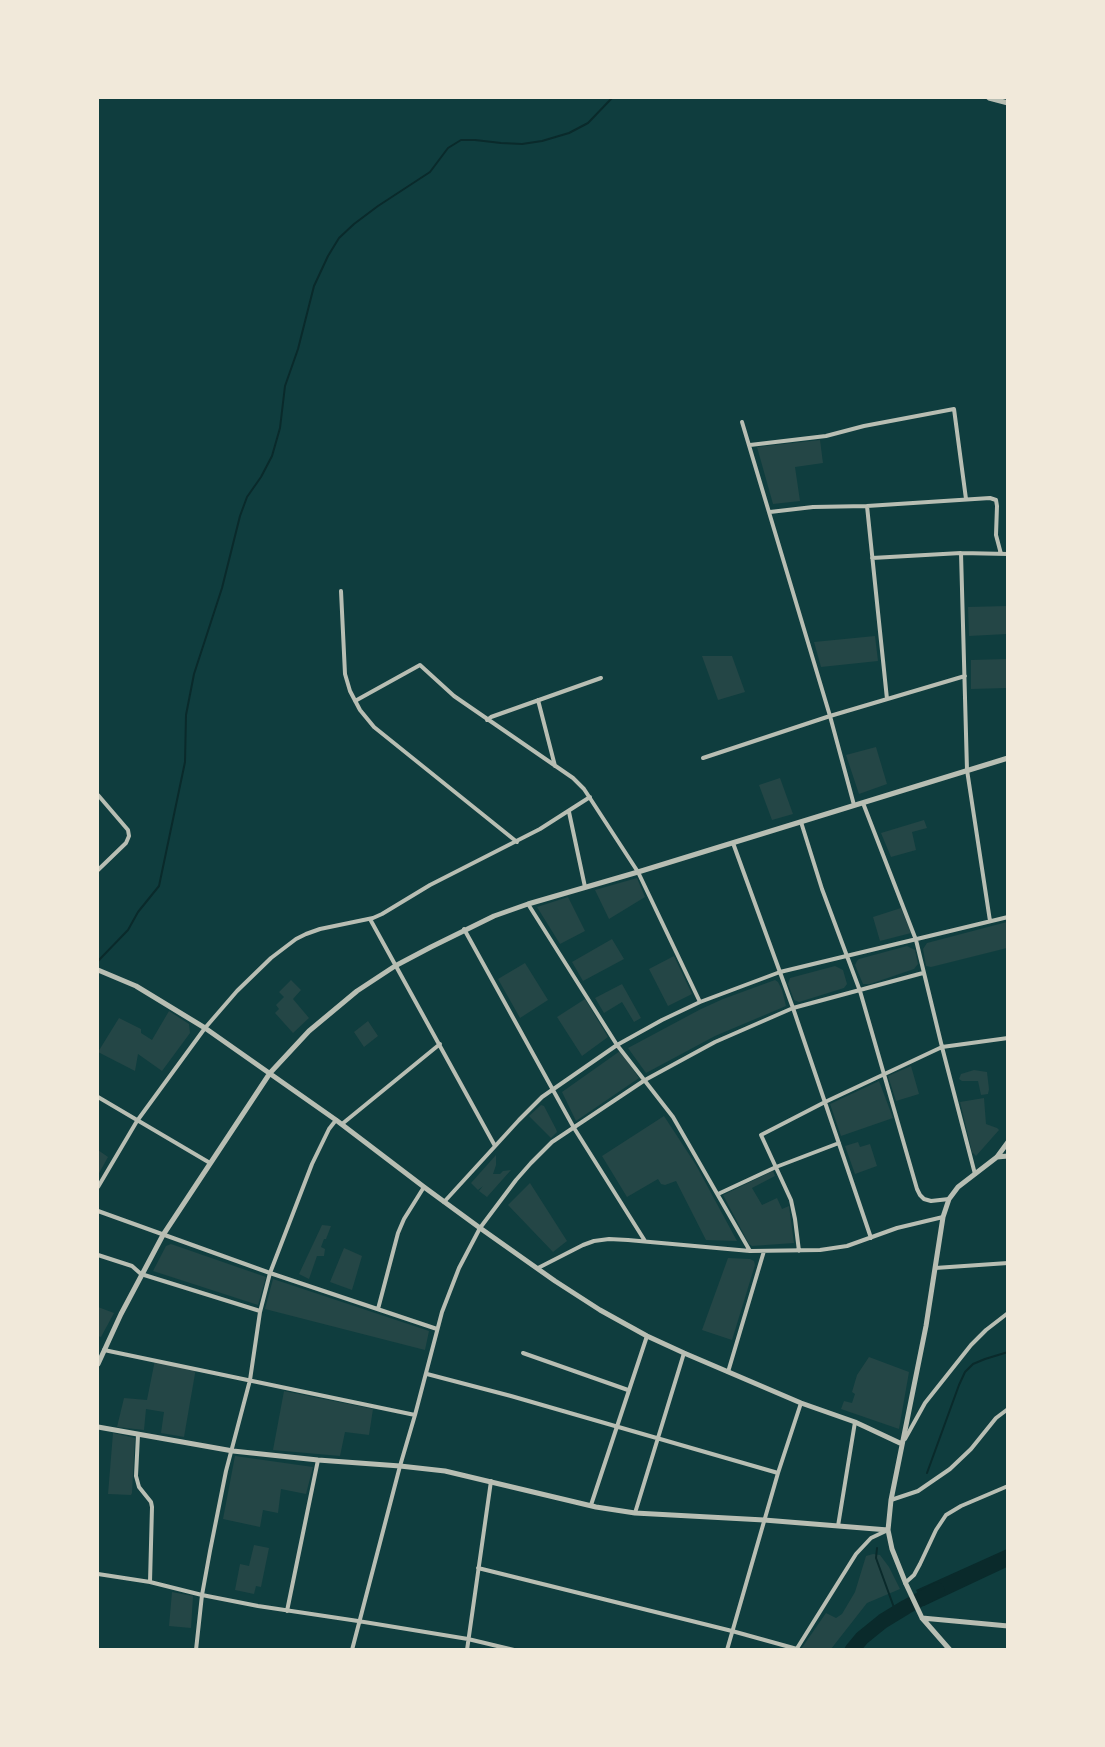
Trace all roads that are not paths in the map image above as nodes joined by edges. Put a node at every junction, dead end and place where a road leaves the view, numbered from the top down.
1 (989, 98) edge
2 (1008, 103) edge
3 (742, 422) dead end
4 (750, 446) junction
5 (966, 500) junction
6 (867, 506) junction
7 (770, 512) junction
8 (961, 553) junction
9 (1001, 554) junction
10 (1008, 555) edge
11 (872, 558) junction
12 (341, 591) dead end
13 (965, 676) junction
14 (601, 678) dead end
15 (887, 699) junction
16 (538, 700) junction
17 (355, 701) junction
18 (830, 716) junction
19 (488, 720) junction
20 (703, 758) dead end
21 (1008, 758) edge
22 (555, 766) junction
23 (967, 770) junction
24 (98, 795) edge
25 (590, 797) junction
26 (862, 802) junction
27 (854, 805) junction
28 (569, 812) junction
29 (801, 821) junction
30 (517, 842) junction
31 (733, 843) junction
32 (98, 870) edge
33 (638, 872) junction
34 (585, 887) junction
35 (528, 904) junction
36 (1008, 917) edge
37 (370, 919) junction
38 (990, 921) junction
39 (464, 929) junction
40 (916, 940) junction
41 (846, 957) junction
42 (395, 966) junction
43 (98, 970) edge
44 (780, 972) junction
45 (923, 974) junction
46 (860, 990) junction
47 (700, 1002) junction
48 (793, 1008) junction
49 (205, 1028) junction
50 (1008, 1038) edge
51 (440, 1044) junction
52 (617, 1045) junction
53 (942, 1047) junction
54 (270, 1073) junction
55 (884, 1074) junction
56 (645, 1080) junction
57 (553, 1088) junction
58 (98, 1097) edge
59 (825, 1102) junction
60 (336, 1120) junction
61 (137, 1121) junction
62 (342, 1124) junction
63 (574, 1128) junction
64 (839, 1142) junction
65 (1008, 1142) edge
66 (495, 1146) junction
67 (1008, 1156) edge
68 (997, 1157) junction
69 (210, 1162) junction
70 (776, 1167) junction
71 (975, 1175) junction
72 (98, 1187) edge
73 (424, 1187) junction
74 (718, 1194) junction
75 (949, 1199) junction
76 (444, 1202) junction
77 (98, 1211) edge
78 (943, 1217) junction
79 (480, 1228) junction
80 (163, 1235) junction
81 (871, 1238) junction
82 (645, 1241) junction
83 (750, 1251) junction
84 (764, 1251) junction
85 (799, 1251) junction
86 (98, 1254) edge
87 (1008, 1263) edge
88 (935, 1268) junction
89 (538, 1269) junction
90 (270, 1273) junction
91 (141, 1274) junction
92 (378, 1310) junction
93 (260, 1312) junction
94 (1008, 1312) edge
95 (437, 1329) junction
96 (647, 1336) junction
97 (103, 1350) junction
98 (523, 1353) dead end
99 (684, 1353) junction
100 (98, 1364) edge
101 (728, 1371) junction
102 (426, 1374) junction
103 (250, 1380) junction
104 (628, 1390) junction
105 (801, 1403) junction
106 (1008, 1409) edge
107 (415, 1415) junction
108 (855, 1422) junction
109 (616, 1426) junction
110 (98, 1427) edge
111 (138, 1435) junction
112 (658, 1437) junction
113 (902, 1444) junction
114 (233, 1451) junction
115 (318, 1460) junction
116 (400, 1466) junction
117 (778, 1473) junction
118 (491, 1481) junction
119 (1008, 1486) edge
120 (891, 1500) junction
121 (591, 1505) junction
122 (635, 1513) junction
123 (764, 1520) junction
124 (838, 1526) junction
125 (888, 1530) junction
126 (478, 1568) junction
127 (98, 1574) edge
128 (150, 1582) junction
129 (906, 1583) junction
130 (202, 1595) junction
131 (287, 1611) junction
132 (922, 1618) junction
133 (358, 1621) junction
134 (1008, 1626) edge
135 (732, 1631) junction
136 (468, 1639) junction
137 (797, 1649) edge
138 (196, 1650) edge
139 (352, 1650) edge
140 (467, 1650) edge
141 (513, 1650) edge
142 (727, 1650) edge
143 (950, 1650) edge

1 - 2 street
3 - 4 street
4 - 5 street
4 - 7 street
5 - 6 street
5 - 9 street
6 - 7 street
6 - 11 street
7 - 18 street
8 - 9 street
8 - 11 street
8 - 13 street
9 - 10 street
11 - 15 street
12 - 17 street
13 - 15 street
13 - 23 street
14 - 16 street
15 - 18 street
16 - 19 street
16 - 22 street
17 - 19 street
17 - 30 street
18 - 20 street
18 - 27 street
19 - 22 street
21 - 23 street
22 - 25 street
23 - 26 street
23 - 38 street
24 - 32 street
25 - 28 street
25 - 33 street
26 - 27 street
26 - 40 street
27 - 29 street
28 - 30 street
28 - 34 street
29 - 31 street
29 - 41 street
30 - 37 street
31 - 33 street
31 - 44 street
33 - 34 street
33 - 47 street
34 - 35 street
35 - 39 street
35 - 52 street
36 - 38 street
37 - 42 street
37 - 49 street
38 - 40 street
39 - 42 street
39 - 57 street
40 - 41 street
40 - 45 street
41 - 44 street
41 - 46 street
42 - 51 street
42 - 54 street
43 - 49 street
44 - 47 street
44 - 48 street
45 - 46 street
45 - 53 street
46 - 48 street
46 - 55 street
47 - 52 street
48 - 56 street
48 - 59 street
49 - 54 street
49 - 61 street
50 - 53 street
51 - 62 street
51 - 66 street
52 - 56 street
52 - 57 street
53 - 55 street
53 - 71 street
54 - 60 street
54 - 69 street
55 - 59 street
55 - 75 street
56 - 63 street
56 - 74 street
57 - 63 street
57 - 66 street
58 - 61 street
59 - 64 street
59 - 70 street
60 - 62 street
60 - 90 street
61 - 69 street
61 - 72 street
62 - 73 street
63 - 79 street
63 - 82 street
64 - 70 street
64 - 81 street
65 - 68 street
66 - 76 street
67 - 68 street
68 - 71 street
69 - 80 street
70 - 74 street
70 - 85 street
71 - 75 street
73 - 76 street
73 - 92 street
74 - 83 street
75 - 78 street
76 - 79 street
77 - 80 street
78 - 81 street
78 - 88 street
79 - 89 street
79 - 95 street
80 - 90 street
80 - 91 street
81 - 85 street
82 - 83 street
82 - 89 street
83 - 84 street
84 - 85 street
84 - 101 street
86 - 91 street
87 - 88 street
88 - 113 street
89 - 96 street
90 - 92 street
90 - 93 street
91 - 93 street
91 - 97 street
92 - 95 street
93 - 103 street
94 - 113 street
95 - 102 street
96 - 99 street
96 - 104 street
97 - 100 street
97 - 103 street
98 - 104 street
99 - 101 street
99 - 112 street
101 - 105 street
102 - 107 street
102 - 109 street
103 - 107 street
103 - 114 street
104 - 109 street
105 - 108 street
105 - 117 street
106 - 120 street
107 - 116 street
108 - 113 street
108 - 124 street
109 - 112 street
109 - 121 street
110 - 111 street
111 - 114 street
111 - 128 street
112 - 117 street
112 - 122 street
113 - 120 street
114 - 115 street
114 - 130 street
115 - 116 street
115 - 131 street
116 - 118 street
116 - 133 street
117 - 123 street
118 - 121 street
118 - 126 street
119 - 129 street
120 - 125 street
121 - 122 street
122 - 123 street
123 - 124 street
123 - 135 street
124 - 125 street
125 - 129 street
125 - 137 street
126 - 135 street
126 - 136 street
127 - 128 street
128 - 130 street
129 - 132 street
130 - 131 street
130 - 138 street
131 - 133 street
132 - 134 street
132 - 143 street
133 - 136 street
133 - 139 street
135 - 137 street
135 - 142 street
136 - 140 street
136 - 141 street

